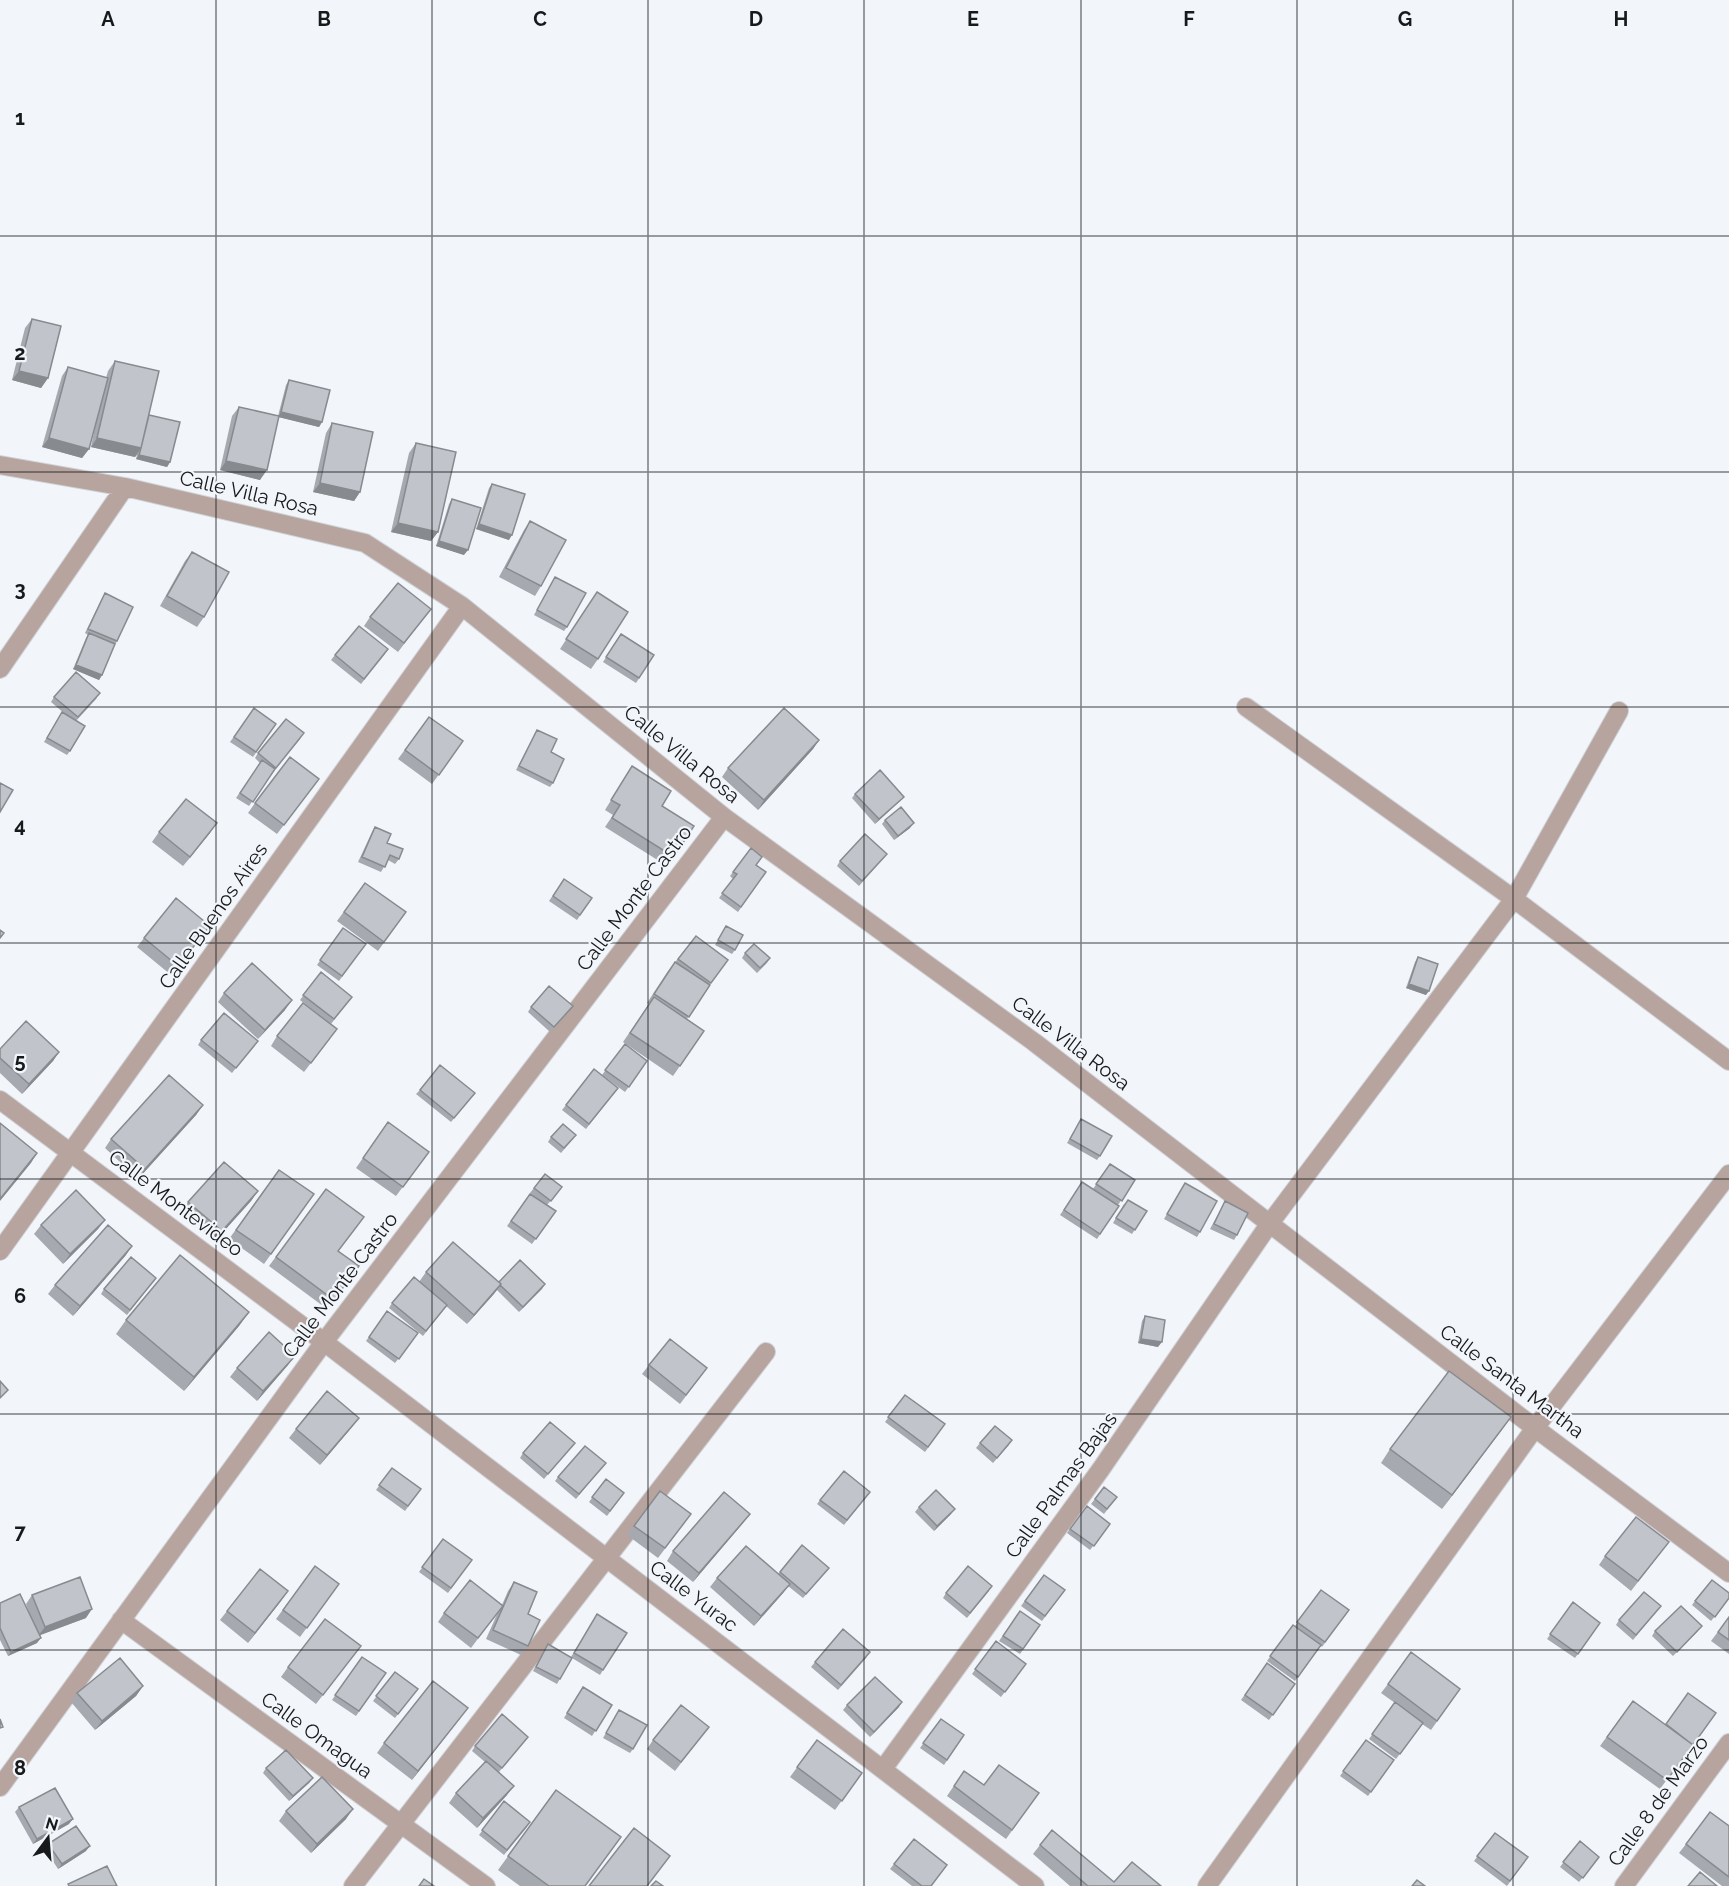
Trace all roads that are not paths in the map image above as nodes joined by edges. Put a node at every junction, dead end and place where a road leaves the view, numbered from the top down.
1 (0, 465) edge
2 (125, 487) junction
3 (462, 606) junction
4 (0, 669) edge
5 (1246, 708) dead end
6 (1619, 711) dead end
7 (724, 817) junction
8 (1514, 898) junction
9 (1729, 1060) edge
10 (0, 1100) edge
11 (72, 1154) junction
12 (1729, 1174) edge
13 (1270, 1223) junction
14 (0, 1251) edge
15 (324, 1342) junction
16 (766, 1352) dead end
17 (1535, 1428) junction
18 (606, 1557) junction
19 (1729, 1573) edge
20 (121, 1620) junction
21 (1729, 1743) edge
22 (883, 1769) junction
23 (0, 1787) edge
24 (401, 1824) junction
25 (353, 1886) edge
26 (486, 1886) edge
27 (1035, 1886) edge
28 (1207, 1886) edge
29 (1624, 1886) edge

1 - 2 street, Calle Villa Rosa
2 - 3 street, Calle Villa Rosa
2 - 4 street
3 - 7 street, Calle Villa Rosa
3 - 11 street, Calle Buenos Aires
5 - 8 street
6 - 8 street, Calle Palmas Bajas
7 - 13 street, Calle Villa Rosa
7 - 15 street, Calle Monte Castro
8 - 9 street
8 - 13 street, Calle Palmas Bajas
10 - 11 street, Calle Montevideo
11 - 14 street, Calle Buenos Aires
11 - 15 street, Calle Montevideo
12 - 17 street
13 - 17 street, Calle Santa Martha
13 - 22 street, Calle Palmas Bajas
15 - 18 street, Calle Yurac
15 - 20 street, Calle Monte Castro
16 - 18 street
17 - 19 street, Calle Santa Martha
17 - 28 street
18 - 22 street, Calle Yurac
18 - 24 street
20 - 23 street, Calle Monte Castro
20 - 24 street, Calle Omagua
21 - 29 street, Calle 8 de Marzo
22 - 27 street, Calle Yurac
24 - 25 street
24 - 26 street, Calle Omagua

